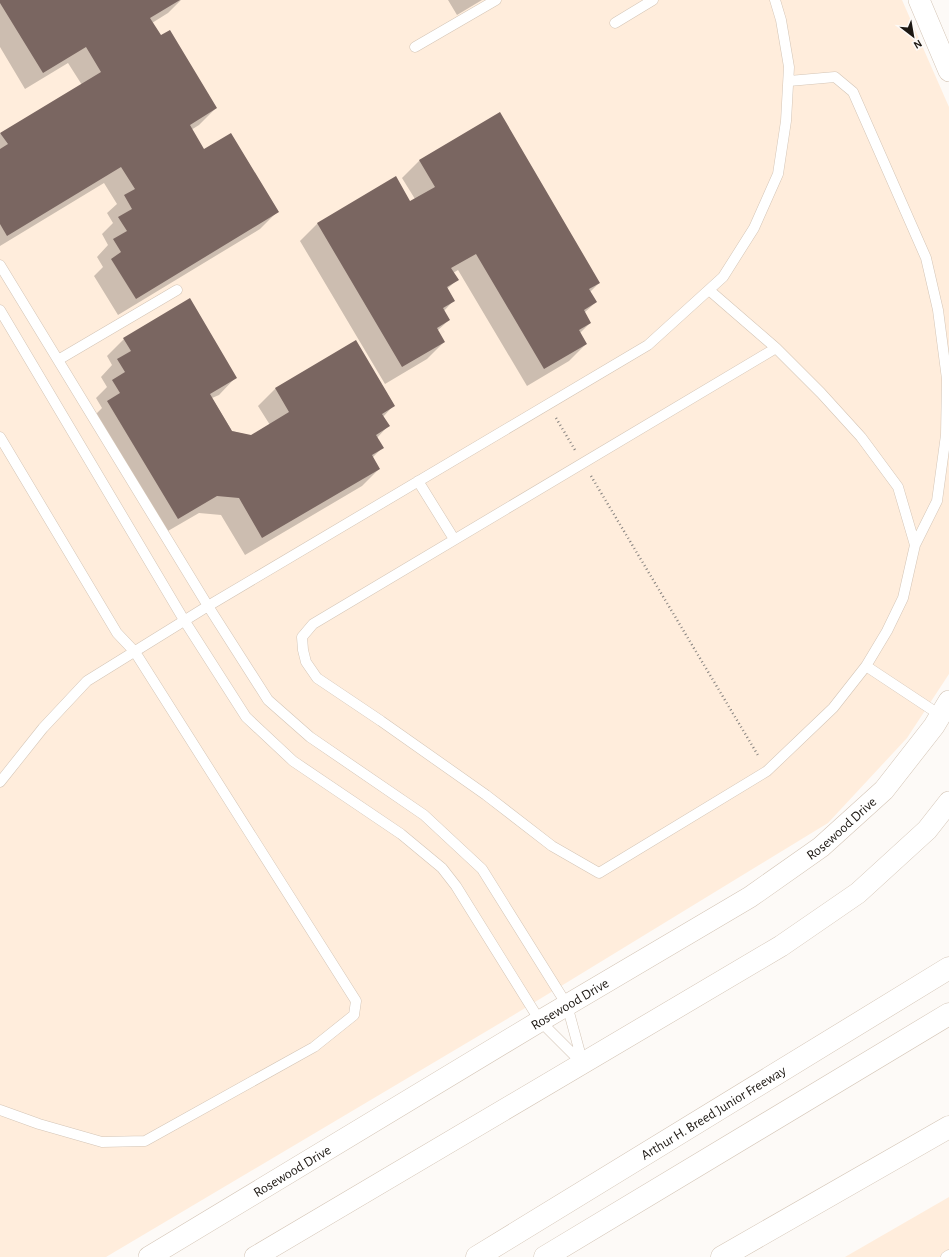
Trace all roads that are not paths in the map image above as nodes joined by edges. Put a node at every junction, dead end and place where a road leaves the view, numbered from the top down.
1 (496, 0) edge
2 (654, 0) edge
3 (774, 0) edge
4 (919, 0) edge
5 (614, 23) dead end
6 (416, 47) dead end
7 (949, 71) edge
8 (788, 81) junction
9 (0, 265) edge
10 (177, 290) dead end
11 (710, 290) junction
12 (0, 310) edge
13 (776, 348) junction
14 (58, 360) junction
15 (0, 437) edge
16 (418, 481) junction
17 (454, 539) junction
18 (915, 545) junction
19 (208, 606) junction
20 (184, 620) junction
21 (135, 652) junction
22 (866, 666) junction
23 (945, 708) edge
24 (0, 782) edge
25 (949, 802) edge
26 (949, 968) edge
27 (567, 1005) junction
28 (949, 1014) edge
29 (540, 1021) junction
30 (583, 1064) junction
31 (0, 1110) edge
32 (949, 1127) edge
33 (949, 1255) edge
34 (148, 1257) edge
35 (255, 1257) edge
36 (477, 1257) edge
37 (545, 1257) edge
38 (722, 1257) edge
39 (946, 1257) edge

1 - 6 lane
2 - 5 lane
3 - 8 lane
4 - 7 street
8 - 11 lane
8 - 18 lane
9 - 14 lane
10 - 14 lane
11 - 13 lane
11 - 16 lane
12 - 20 lane
13 - 17 lane
13 - 18 lane
14 - 19 lane
15 - 21 lane
16 - 17 lane
16 - 19 lane
17 - 22 lane
18 - 22 lane
19 - 20 lane
19 - 27 lane
20 - 21 lane
20 - 29 lane
21 - 24 lane
21 - 31 lane
22 - 23 lane
23 - 27 street, Rosewood Drive
25 - 30 street
26 - 36 highway, Arthur H. Breed Junior Freeway
27 - 29 street, Rosewood Drive
27 - 30 lane
28 - 37 highway
29 - 30 lane
29 - 34 street, Rosewood Drive
30 - 35 street
32 - 38 highway
33 - 39 lane

